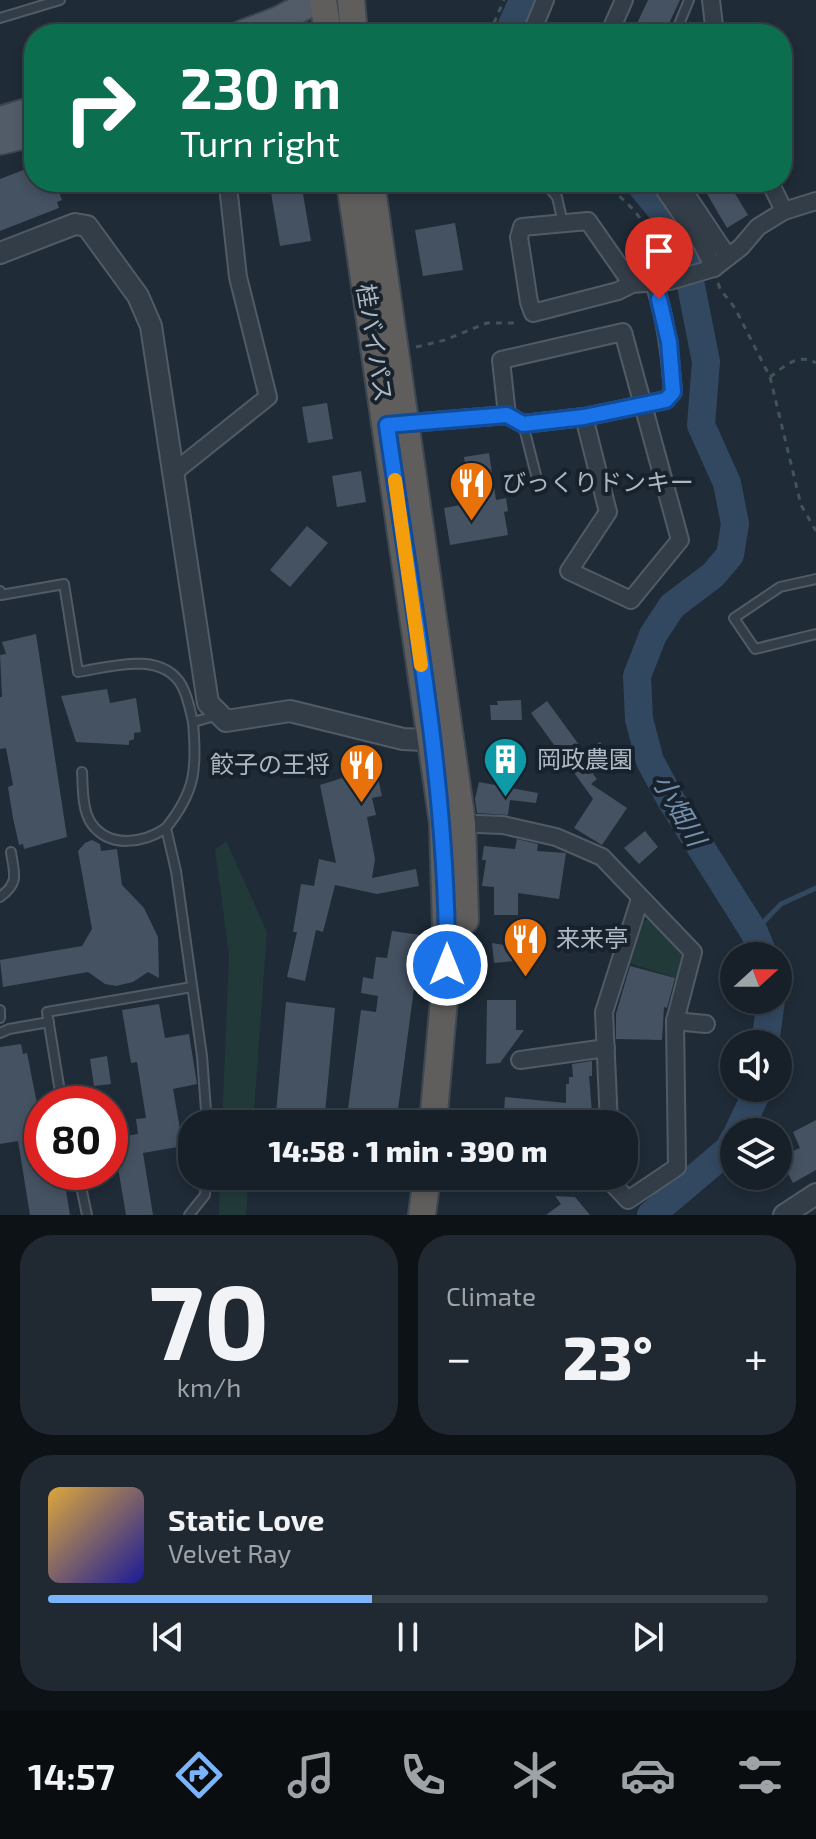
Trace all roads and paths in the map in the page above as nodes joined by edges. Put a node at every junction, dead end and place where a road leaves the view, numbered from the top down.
1 (60, 0) edge
2 (351, 0) edge
3 (504, 0) edge
4 (545, 0) edge
5 (624, 0) edge
6 (689, 0) edge
7 (711, 0) edge
8 (326, 8) edge
9 (0, 18) edge
10 (268, 24) edge
11 (307, 24) edge
12 (353, 24) edge
13 (493, 24) edge
14 (535, 24) edge
15 (613, 24) edge
16 (679, 24) edge
17 (714, 24) edge
18 (24, 113) edge
19 (0, 120) edge
20 (24, 135) edge
21 (0, 141) edge
22 (352, 192) edge
23 (372, 192) edge
24 (553, 192) edge
25 (612, 192) edge
26 (666, 192) edge
27 (685, 192) edge
28 (775, 192) edge
29 (229, 195) dead end
30 (816, 201) edge
31 (784, 211) junction
32 (563, 223) junction
33 (0, 253) edge
34 (728, 257) junction
35 (710, 270) junction
36 (662, 282) junction
37 (632, 284) junction
38 (533, 313) junction
39 (394, 353) junction
40 (816, 363) edge
41 (770, 377) junction
42 (644, 405) junction
43 (507, 415) junction
44 (584, 417) junction
45 (397, 424) junction
46 (523, 424) junction
47 (173, 473) junction
48 (536, 475) dead end
49 (816, 531) edge
50 (816, 579) edge
51 (0, 591) edge
52 (816, 634) edge
53 (220, 714) junction
54 (193, 722) junction
55 (442, 741) junction
56 (82, 772) dead end
57 (453, 823) junction
58 (166, 828) junction
59 (11, 852) dead end
60 (0, 897) edge
61 (640, 899) junction
62 (192, 987) junction
63 (0, 1010) edge
64 (0, 1018) edge
65 (675, 1021) junction
66 (49, 1022) junction
67 (706, 1024) dead end
68 (0, 1033) edge
69 (606, 1048) junction
70 (520, 1060) dead end
71 (59, 1086) edge
72 (207, 1110) edge
73 (434, 1110) edge
74 (452, 1110) edge
75 (608, 1110) edge
76 (82, 1190) edge
77 (205, 1190) edge
78 (425, 1190) edge
79 (443, 1190) edge
80 (619, 1190) edge
81 (816, 1194) edge
82 (87, 1215) edge
83 (189, 1215) edge
84 (422, 1215) edge
85 (440, 1215) edge
86 (784, 1215) edge

1 - 9 lane
2 - 12 highway
3 - 13 path
4 - 14 street
5 - 15 street
6 - 16 lane
7 - 17 street
8 - 10 main road
8 - 11 main road
18 - 19 main road
20 - 21 main road
22 - 45 highway, 桂バイパス
23 - 39 highway, 桂バイパス
24 - 32 lane
25 - 36 path
26 - 35 street
27 - 34 street
28 - 31 street
29 - 47 street
30 - 31 street
31 - 34 street
32 - 37 street
32 - 38 street
33 - 47 street
34 - 35 street
35 - 36 street
35 - 41 path
36 - 37 street
36 - 42 street
37 - 38 street
38 - 39 path
39 - 45 highway, 桂バイパス
40 - 41 path
41 - 49 path
42 - 43 street
42 - 44 street
42 - 44 street
43 - 45 street
43 - 46 street
44 - 46 street
45 - 55 highway, 桂バイパス
46 - 48 lane
47 - 53 street
50 - 52 lane
51 - 54 lane
53 - 54 lane
53 - 55 street
54 - 58 lane
55 - 57 highway, 桂バイパス
56 - 58 lane
57 - 61 street
57 - 73 highway, 桂バイパス
57 - 74 highway, 桂バイパス
58 - 62 lane
59 - 60 lane
61 - 65 street
61 - 69 street
62 - 66 lane
62 - 72 lane
63 - 64 lane
65 - 67 street
65 - 80 street
66 - 68 lane
66 - 71 lane
69 - 70 street
69 - 75 street
76 - 82 lane
77 - 83 lane
78 - 84 highway
79 - 85 highway
81 - 86 street

